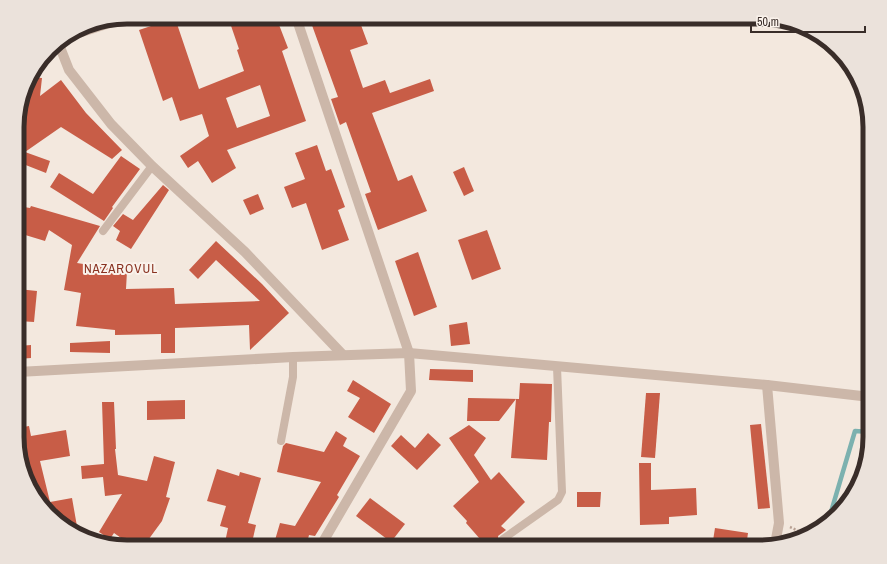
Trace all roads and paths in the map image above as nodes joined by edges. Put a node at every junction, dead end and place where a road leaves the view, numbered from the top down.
1 (298, 24) edge
2 (61, 48) edge
3 (152, 166) junction
4 (103, 231) dead end
5 (409, 354) junction
6 (344, 355) junction
7 (293, 357) junction
8 (557, 367) junction
9 (24, 372) edge
10 (767, 385) junction
11 (863, 396) edge
12 (281, 441) dead end
13 (779, 523) junction
14 (801, 531) edge
15 (503, 539) dead end
16 (776, 539) edge
17 (324, 540) edge

1 - 5 street
2 - 3 street
3 - 4 lane
3 - 6 street
5 - 6 street
5 - 8 street
5 - 17 street
6 - 7 street
7 - 9 street
7 - 12 lane
8 - 10 street
8 - 15 lane
10 - 11 street
10 - 13 street
13 - 14 path
13 - 16 street

